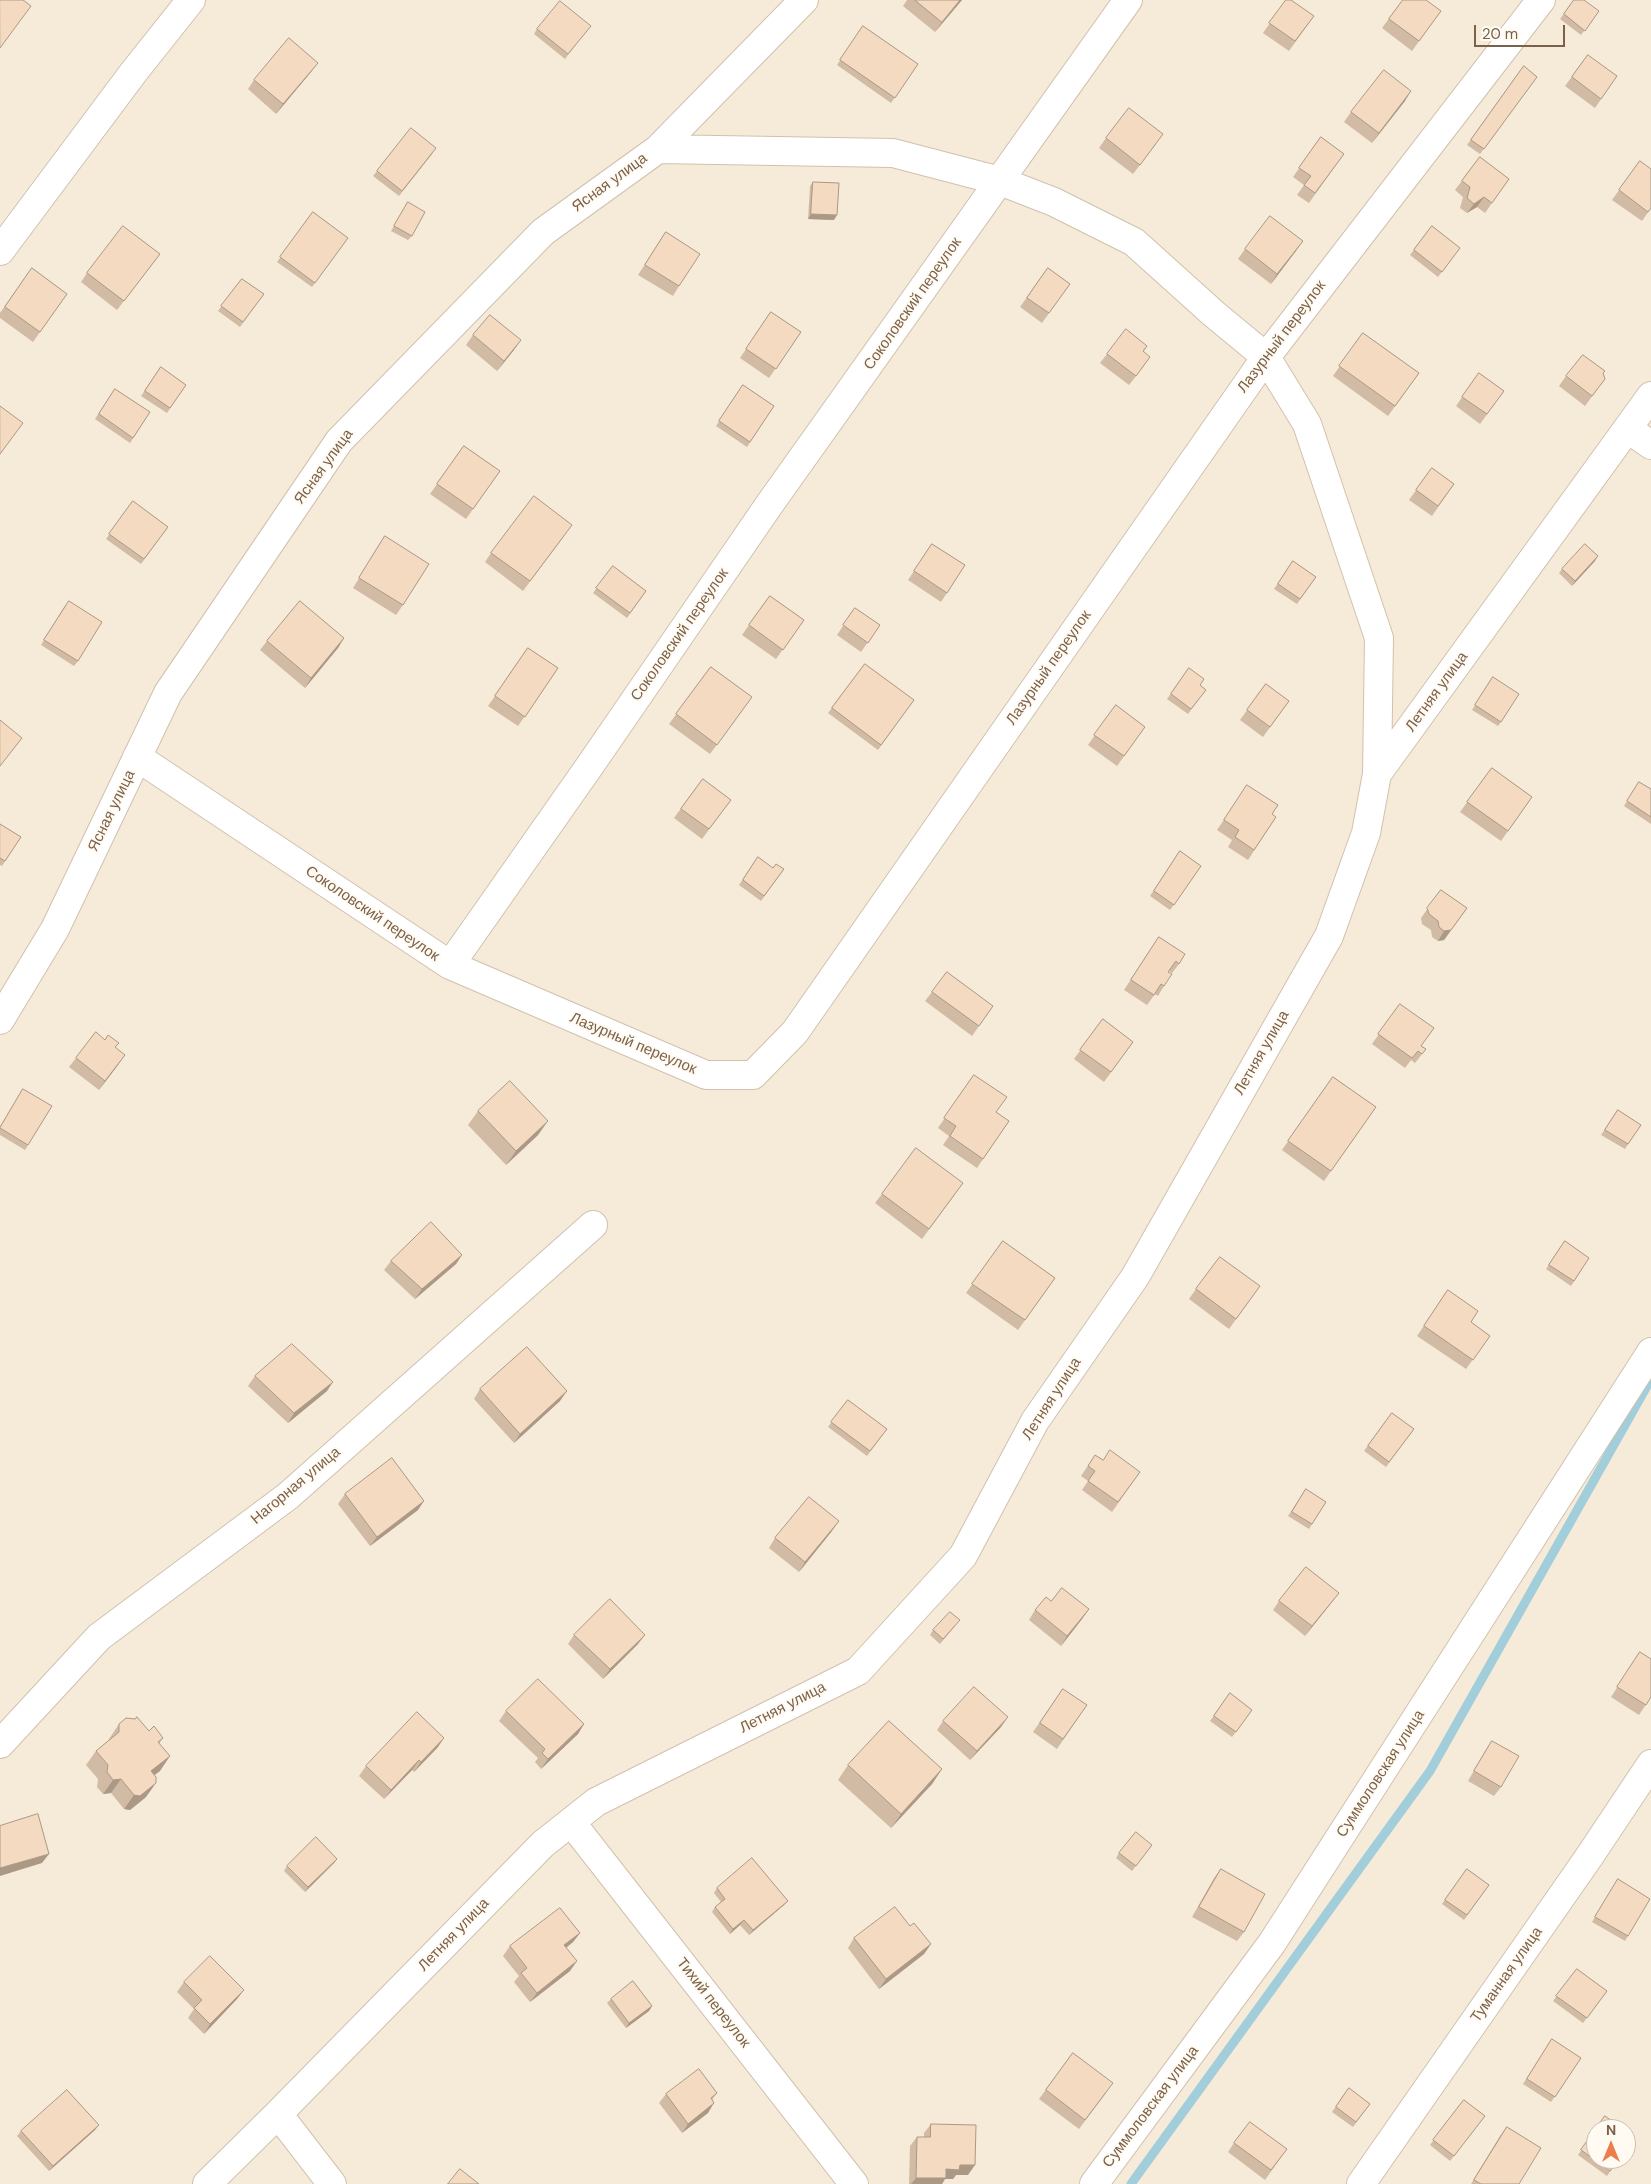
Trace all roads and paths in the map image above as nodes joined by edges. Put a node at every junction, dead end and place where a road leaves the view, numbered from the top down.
1 (191, 0) edge
2 (804, 0) edge
3 (1128, 0) edge
4 (1541, 0) edge
5 (658, 149) junction
6 (1000, 181) junction
7 (0, 251) edge
8 (1266, 357) junction
9 (1651, 396) edge
10 (1628, 429) junction
11 (1651, 445) edge
12 (137, 757) junction
13 (1377, 774) junction
14 (450, 965) junction
15 (0, 1020) edge
16 (593, 1225) dead end
17 (1651, 1352) edge
18 (0, 1744) edge
19 (1651, 1764) edge
20 (571, 1822) junction
21 (278, 2114) junction
22 (207, 2184) edge
23 (332, 2184) edge
24 (854, 2184) edge
25 (1094, 2184) edge
26 (1361, 2184) edge

1 - 7 street
2 - 5 street, Ясная улица
3 - 6 street, Соколовский переулок
4 - 8 street, Лазурный переулок
5 - 6 street
5 - 12 street, Ясная улица
6 - 8 street
6 - 14 street, Соколовский переулок
8 - 13 street
8 - 14 street, Лазурный переулок
9 - 10 street, Летняя улица
10 - 11 street
10 - 13 street, Летняя улица
12 - 14 street, Соколовский переулок
12 - 15 street, Ясная улица
13 - 20 street, Летняя улица
16 - 18 street, Нагорная улица
17 - 25 street, Суммоловская улица
19 - 26 street, Туманная улица
20 - 21 street, Летняя улица
20 - 24 street, Тихий переулок
21 - 22 street, Летняя улица
21 - 23 street

